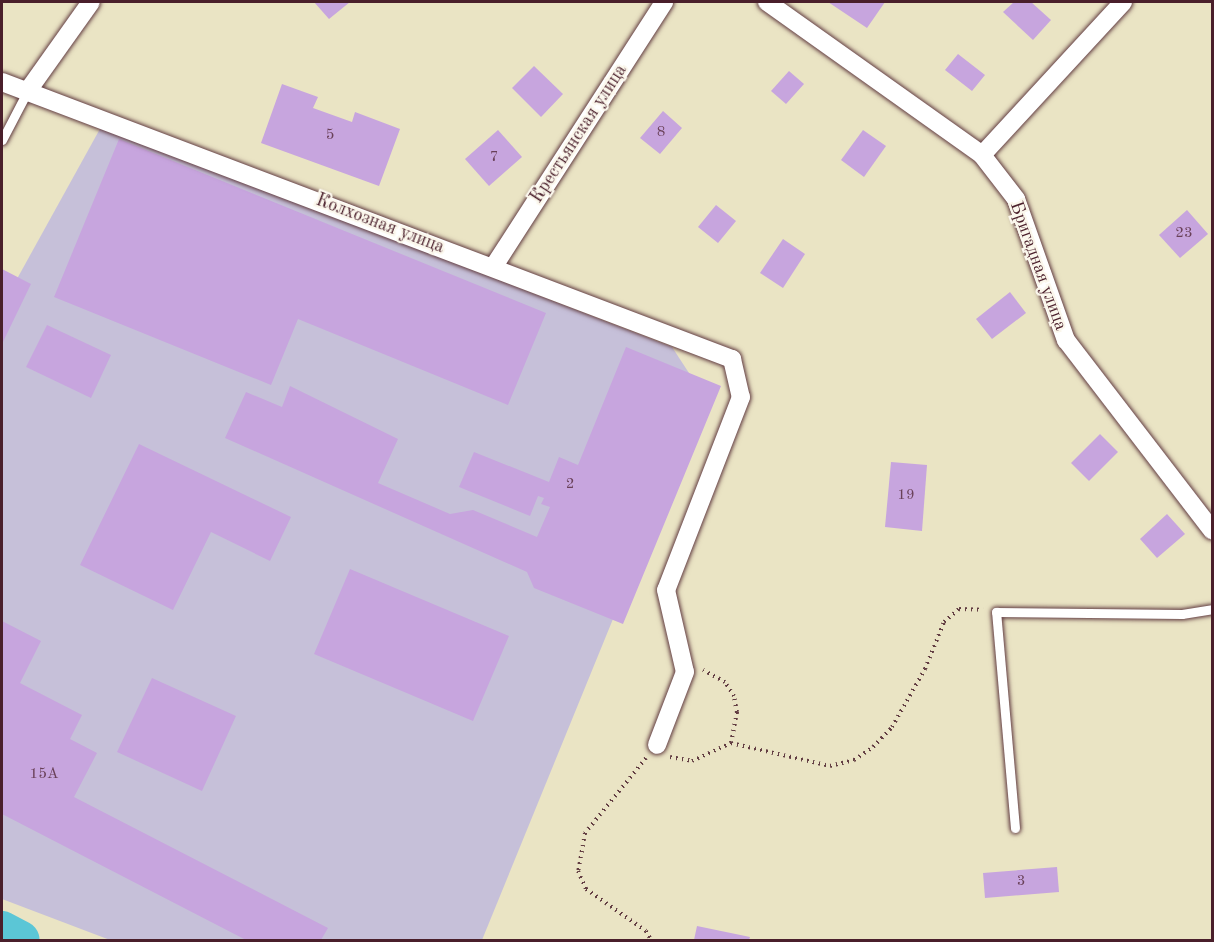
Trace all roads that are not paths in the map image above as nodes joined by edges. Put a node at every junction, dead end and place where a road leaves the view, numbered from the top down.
1 (92, 2) edge
2 (664, 2) edge
3 (766, 2) edge
4 (1123, 2) edge
5 (2, 82) edge
6 (27, 92) junction
7 (2, 140) edge
8 (982, 155) junction
9 (494, 267) junction
10 (1212, 530) edge
11 (1212, 609) edge
12 (657, 745) road end
13 (1015, 828) dead end

1 - 6 street
2 - 9 street, Крестьянская улица
3 - 8 street, Бригадная улица
4 - 8 street
5 - 6 street, Колхозная улица
6 - 7 lane
6 - 9 street, Колхозная улица
8 - 10 street, Бригадная улица
9 - 12 street, Колхозная улица
11 - 13 lane

